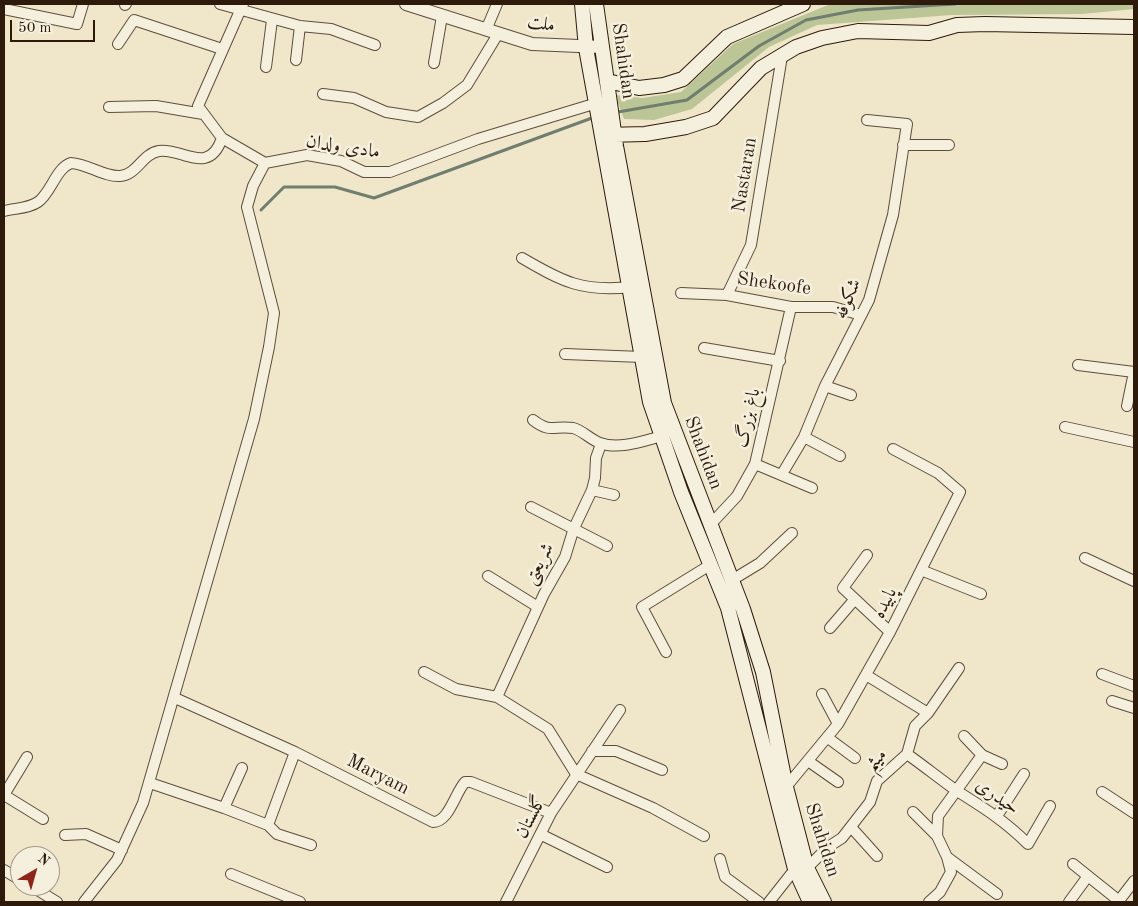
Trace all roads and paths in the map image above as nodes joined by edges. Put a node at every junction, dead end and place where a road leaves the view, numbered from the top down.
1 (83, 4) edge
2 (220, 4) edge
3 (406, 4) edge
4 (497, 4) edge
5 (582, 4) edge
6 (596, 4) edge
7 (803, 4) edge
8 (242, 7) edge
9 (426, 7) edge
10 (4, 9) edge
11 (442, 16) junction
12 (272, 20) junction
13 (300, 26) junction
14 (1134, 27) edge
15 (492, 32) junction
16 (118, 44) dead end
17 (375, 45) dead end
18 (602, 47) junction
19 (586, 48) junction
20 (222, 49) junction
21 (782, 56) junction
22 (296, 60) dead end
23 (434, 63) dead end
24 (266, 67) dead end
25 (607, 81) junction
26 (323, 94) dead end
27 (597, 103) junction
28 (108, 108) dead end
29 (202, 114) junction
30 (866, 120) dead end
31 (608, 135) junction
32 (222, 138) junction
33 (949, 145) dead end
34 (902, 146) junction
35 (265, 163) junction
36 (4, 211) edge
37 (522, 258) dead end
38 (631, 287) junction
39 (681, 293) dead end
40 (727, 295) junction
41 (791, 308) junction
42 (861, 316) junction
43 (704, 348) dead end
44 (566, 354) dead end
45 (642, 357) junction
46 (780, 362) junction
47 (1078, 365) dead end
48 (1134, 372) edge
49 (825, 386) junction
50 (851, 395) dead end
51 (1126, 406) dead end
52 (533, 420) dead end
53 (1065, 427) dead end
54 (662, 436) junction
55 (804, 437) junction
56 (1134, 442) edge
57 (601, 444) junction
58 (893, 449) dead end
59 (840, 456) dead end
60 (755, 464) junction
61 (782, 474) junction
62 (812, 488) dead end
63 (592, 490) junction
64 (614, 495) dead end
65 (531, 507) dead end
66 (711, 524) junction
67 (574, 528) junction
68 (792, 533) dead end
69 (607, 546) dead end
70 (867, 555) dead end
71 (1085, 558) dead end
72 (710, 565) junction
73 (921, 570) junction
74 (488, 576) dead end
75 (732, 580) junction
76 (1134, 582) edge
77 (981, 594) dead end
78 (855, 599) junction
79 (538, 607) junction
80 (830, 628) dead end
81 (890, 632) junction
82 (666, 652) dead end
83 (959, 668) dead end
84 (424, 672) dead end
85 (1102, 674) dead end
86 (866, 675) junction
87 (1134, 686) edge
88 (822, 694) dead end
89 (496, 697) junction
90 (175, 698) junction
91 (1112, 701) dead end
92 (1134, 708) edge
93 (620, 710) dead end
94 (928, 713) junction
95 (838, 724) junction
96 (964, 736) dead end
97 (828, 738) junction
98 (592, 751) junction
99 (295, 752) junction
100 (907, 754) junction
101 (982, 755) junction
102 (28, 757) dead end
103 (855, 758) dead end
104 (808, 761) junction
105 (1002, 764) dead end
106 (242, 768) dead end
107 (662, 770) dead end
108 (576, 774) junction
109 (1024, 774) dead end
110 (838, 782) dead end
111 (150, 783) junction
112 (786, 787) junction
113 (956, 790) junction
114 (1102, 792) dead end
115 (4, 795) edge
116 (1050, 806) dead end
117 (224, 808) junction
118 (551, 812) junction
119 (913, 812) dead end
120 (1134, 813) edge
121 (997, 816) junction
122 (43, 819) dead end
123 (268, 826) junction
124 (851, 827) junction
125 (65, 835) dead end
126 (542, 835) junction
127 (704, 836) dead end
128 (937, 836) junction
129 (311, 845) dead end
130 (122, 850) junction
131 (877, 856) dead end
132 (947, 857) junction
133 (720, 859) dead end
134 (1073, 864) dead end
135 (607, 867) dead end
136 (801, 868) junction
137 (231, 874) dead end
138 (1088, 876) junction
139 (1134, 881) edge
140 (998, 894) dead end
141 (1118, 901) edge
142 (84, 902) edge
143 (300, 902) edge
144 (507, 902) edge
145 (759, 902) edge
146 (769, 902) edge
147 (810, 902) edge
148 (824, 902) edge
149 (929, 902) edge
150 (1069, 902) edge

1 - 10 street
2 - 8 street
3 - 9 street, ملت
4 - 15 street
5 - 19 main road, Shahidan
6 - 18 main road, Shahidan
7 - 25 main road
8 - 12 street
8 - 20 street
9 - 11 street, ملت
11 - 15 street, ملت
11 - 23 street
12 - 13 street
12 - 24 street
13 - 17 street
13 - 22 street
14 - 21 main road
15 - 19 street, ملت
15 - 26 street
16 - 20 street
18 - 19 street, ملت
18 - 25 main road, Shahidan
19 - 27 main road, Shahidan
20 - 29 street
21 - 31 main road
21 - 40 street, Nastaran
25 - 31 main road, Shahidan
27 - 31 main road, Shahidan
27 - 35 street, مادی ولدان
28 - 29 street
29 - 32 street
30 - 34 street, شکوفه
31 - 38 main road, Shahidan
31 - 66 main road, Shahidan
32 - 35 street
32 - 36 street
33 - 34 street
34 - 42 street, شکوفه
35 - 90 street
37 - 38 street
38 - 45 main road, Shahidan
39 - 40 street, Shekoofe
40 - 41 street, Shekoofe
41 - 42 street, Shekoofe
41 - 46 street, باغ بزرگ
42 - 49 street, شکوفه
43 - 46 street
44 - 45 street
45 - 54 main road, Shahidan
46 - 60 street, باغ بزرگ
47 - 48 street
48 - 51 street
49 - 50 street
49 - 55 street, شکوفه
52 - 57 street
53 - 56 street
54 - 57 street
54 - 72 main road, Shahidan
55 - 59 street
55 - 61 street, شکوفه
57 - 63 street, شریعتی
58 - 73 street, پابیده
60 - 61 street
60 - 66 street, باغ بزرگ
61 - 62 street
63 - 64 street
63 - 67 street, شریعتی
65 - 67 street
66 - 75 main road, Shahidan
67 - 69 street
67 - 79 street, شریعتی
68 - 75 street
70 - 78 street
71 - 76 street
72 - 82 street
72 - 136 main road, Shahidan
73 - 77 street
73 - 81 street, پابیده
74 - 79 street
75 - 112 main road, Shahidan
78 - 80 street
78 - 81 street
79 - 89 street, شریعتی
81 - 86 street, پابیده
83 - 94 street, میثم
84 - 89 street
85 - 87 street
86 - 94 street
86 - 95 street, پابیده
88 - 95 street
89 - 108 street
90 - 99 street, Maryam
90 - 111 street
91 - 92 street
93 - 98 street, گلستان
94 - 100 street, میثم
95 - 97 street, پابیده
96 - 101 street
97 - 103 street
97 - 104 street, پابیده
98 - 107 street
98 - 108 street, گلستان
99 - 118 street, Maryam
99 - 123 street
100 - 113 street, حیدری
100 - 124 street, میثم
101 - 105 street
101 - 113 street
102 - 115 street
104 - 110 street
104 - 112 street, پابیده
106 - 117 street
108 - 118 street, گلستان
108 - 127 street
109 - 121 street
111 - 117 street
111 - 130 street
112 - 136 main road, Shahidan
113 - 121 street, حیدری
113 - 128 street
114 - 120 street
115 - 122 street
116 - 121 street, حیدری
117 - 123 street
118 - 126 street, گلستان
119 - 128 street
123 - 129 street
124 - 131 street
124 - 136 street, میثم
125 - 130 street
126 - 135 street
126 - 144 street, گلستان
128 - 132 street
130 - 142 street
132 - 140 street
132 - 149 street
133 - 145 street
134 - 138 street
136 - 146 street, میثم
136 - 147 main road, Shahidan
136 - 148 main road, Shahidan
137 - 143 street
138 - 141 street
138 - 150 street
139 - 141 street

